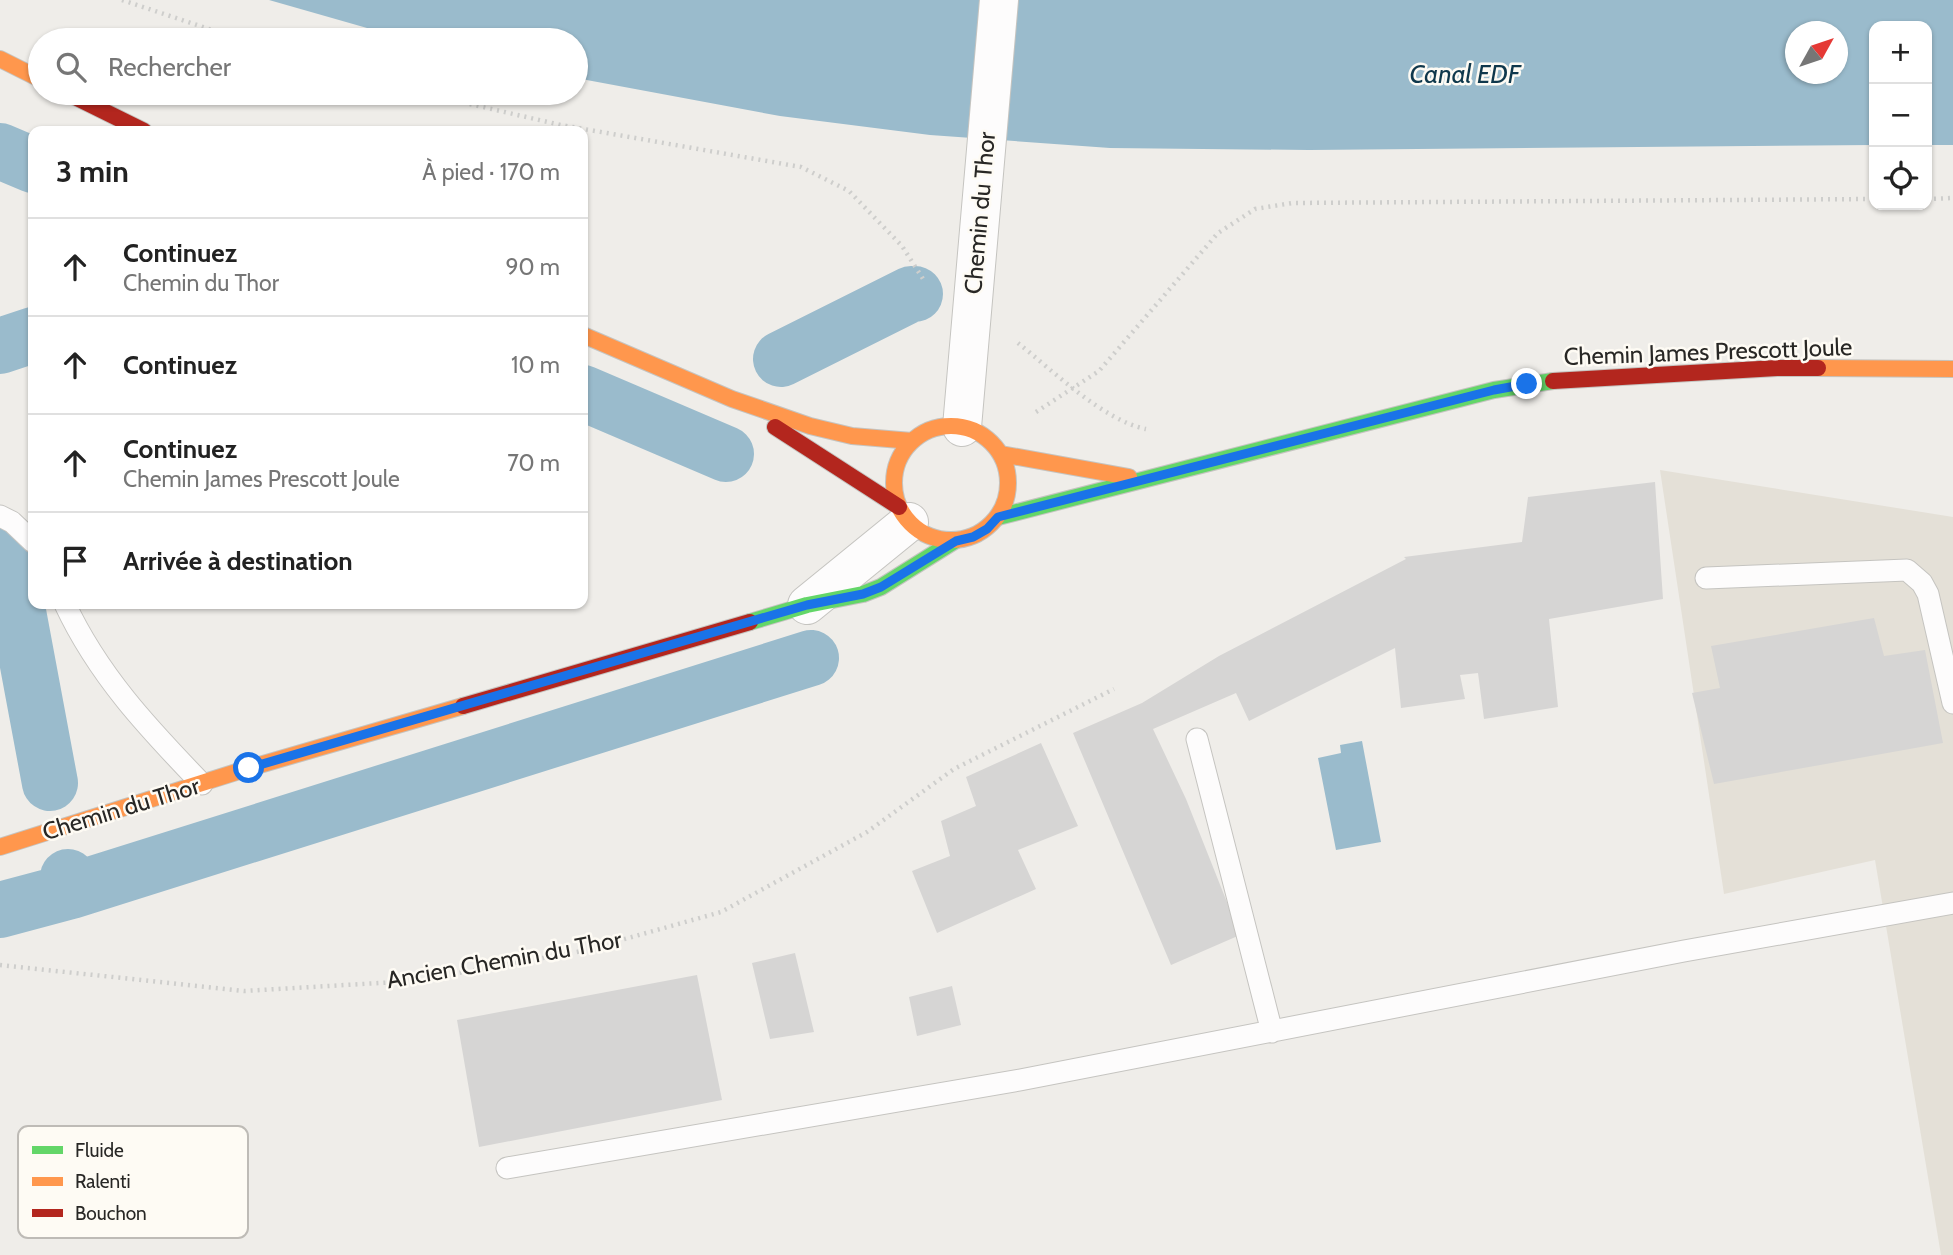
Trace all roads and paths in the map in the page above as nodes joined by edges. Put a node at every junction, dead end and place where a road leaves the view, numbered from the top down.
1 (122, 0) edge
2 (999, 0) edge
3 (206, 28) edge
4 (0, 59) edge
5 (28, 73) edge
6 (91, 105) edge
7 (474, 105) edge
8 (134, 126) edge
9 (567, 126) edge
10 (588, 130) edge
11 (1953, 198) edge
12 (1869, 199) edge
13 (1932, 199) edge
14 (588, 337) edge
15 (968, 348) junction
16 (1953, 369) edge
17 (732, 399) junction
18 (912, 441) junction
19 (984, 441) junction
20 (1142, 479) junction
21 (904, 515) junction
22 (0, 516) edge
23 (998, 517) junction
24 (28, 536) edge
25 (956, 541) junction
26 (1706, 578) dead end
27 (807, 605) junction
28 (68, 609) edge
29 (1114, 689) dead end
30 (1953, 703) edge
31 (1197, 739) dead end
32 (202, 784) junction
33 (0, 847) edge
34 (1953, 904) edge
35 (0, 965) edge
36 (1272, 1032) junction
37 (507, 1168) dead end

1 - 3 path
2 - 15 street, Chemin du Thor
4 - 5 main road
6 - 8 main road
7 - 9 path
10 - 15 path
11 - 13 path
12 - 19 path
14 - 17 main road
15 - 19 street, Chemin du Thor
16 - 20 main road, Chemin James Prescott Joule
17 - 18 main road
17 - 21 main road
18 - 19 main road
18 - 21 main road
19 - 20 main road, Chemin James Prescott Joule
19 - 23 main road
20 - 23 main road, Chemin James Prescott Joule
21 - 25 main road
21 - 27 street, Chemin du Thor
22 - 24 lane
23 - 25 main road
25 - 27 main road, Chemin du Thor
26 - 30 lane
27 - 32 main road, Chemin du Thor
28 - 32 lane
29 - 35 path, Ancien Chemin du Thor
31 - 36 lane
32 - 33 main road, Chemin du Thor
34 - 36 lane
36 - 37 lane

